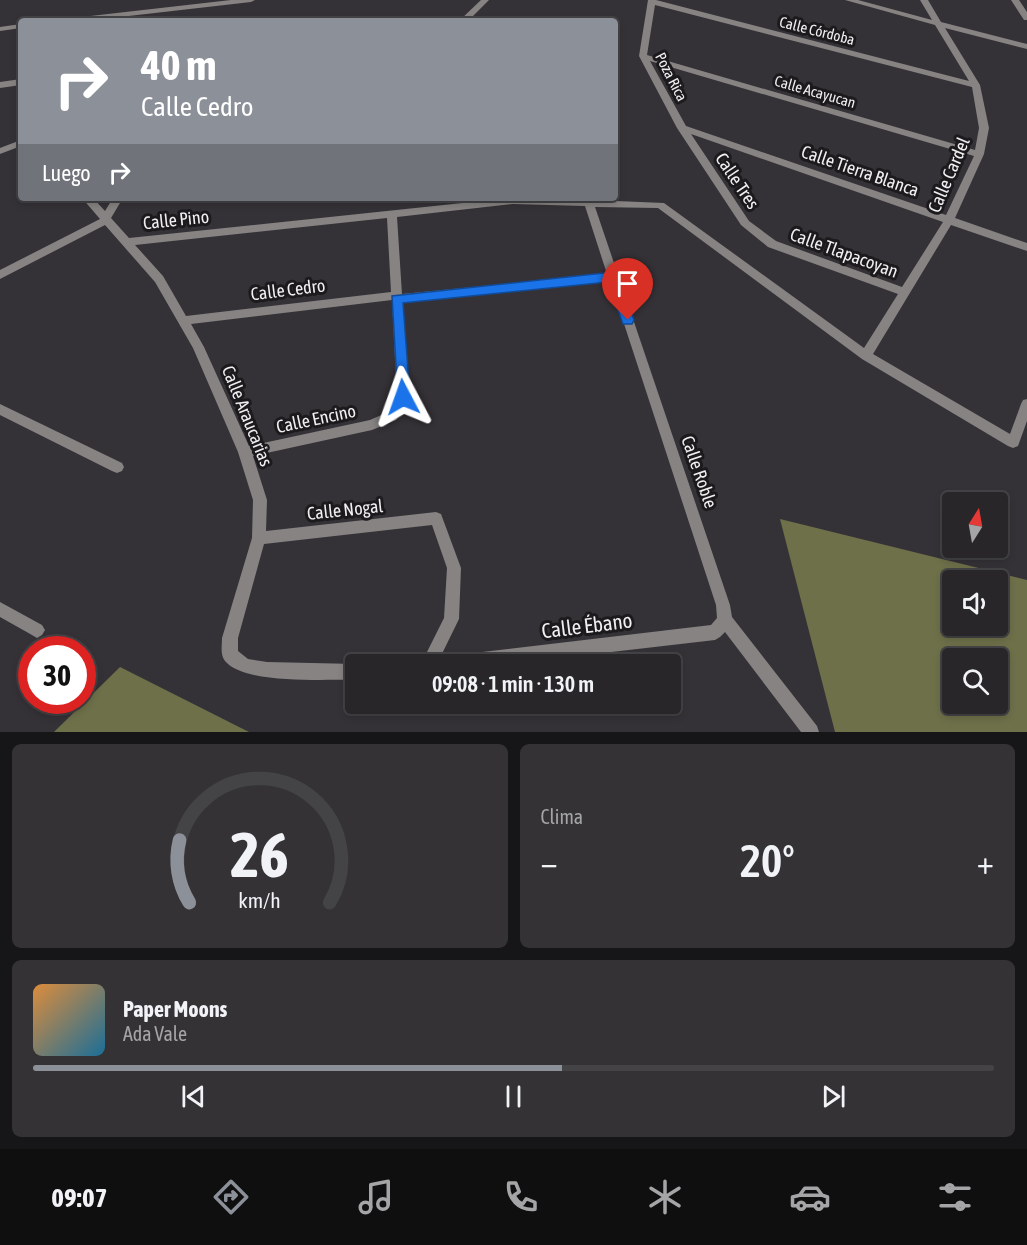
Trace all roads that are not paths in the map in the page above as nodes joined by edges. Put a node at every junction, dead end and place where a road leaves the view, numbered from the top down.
1 (251, 0) edge
2 (485, 0) edge
3 (849, 0) edge
4 (924, 0) edge
5 (1015, 0) edge
6 (652, 1) edge
7 (209, 2) edge
8 (87, 18) edge
9 (466, 18) edge
10 (1027, 18) edge
11 (937, 22) junction
12 (18, 26) edge
13 (0, 28) edge
14 (1027, 47) edge
15 (643, 56) junction
16 (18, 82) edge
17 (0, 85) edge
18 (976, 85) junction
19 (682, 128) junction
20 (18, 144) edge
21 (0, 152) edge
22 (979, 154) junction
23 (89, 201) edge
24 (116, 201) edge
25 (586, 201) edge
26 (392, 214) junction
27 (950, 219) junction
28 (104, 221) junction
29 (127, 242) junction
30 (772, 244) joint
31 (1027, 247) edge
32 (0, 275) edge
33 (613, 277) junction
34 (905, 292) junction
35 (397, 297) junction
36 (183, 321) junction
37 (866, 356) junction
38 (1027, 404) edge
39 (0, 409) edge
40 (245, 452) junction
41 (117, 467) dead end
42 (259, 538) junction
43 (0, 609) edge
44 (725, 620) junction
45 (37, 630) dead end
46 (434, 654) edge
47 (532, 654) edge
48 (345, 672) edge
49 (811, 732) edge

1 - 7 street
2 - 9 street
3 - 11 street
4 - 11 street, Calle Cardel
5 - 10 street
6 - 15 street, Poza Rica
6 - 18 street, Calle Córdoba
7 - 8 street
11 - 14 street
11 - 18 street, Calle Cardel
12 - 13 street
15 - 19 street, Poza Rica
15 - 22 street, Calle Acayucan
16 - 17 street
18 - 22 street, Calle Cardel
19 - 27 street, Calle Tierra Blanca
19 - 30 street, Calle Tres
20 - 21 street
22 - 27 street, Calle Cardel
23 - 28 street, Calle Araucarias
24 - 28 street
25 - 26 street, Calle Pino
25 - 33 street, Calle Roble
25 - 37 street, Calle Pino
26 - 29 street, Calle Pino
26 - 35 street
27 - 31 street, Calle Tierra Blanca
27 - 34 street, Calle Cardel
28 - 29 street, Calle Araucarias
28 - 32 street
29 - 36 street, Calle Araucarias
30 - 34 street, Calle Tlapacoyan
33 - 35 street, Calle Cedro
33 - 44 street, Calle Roble
34 - 37 street, Calle Cardel
35 - 36 street, Calle Cedro
35 - 40 street, Calle Encino
36 - 40 street, Calle Araucarias
37 - 38 street
39 - 41 street
40 - 42 street, Calle Araucarias
42 - 46 street, Calle Nogal
42 - 48 street, Calle Araucarias
43 - 45 street
44 - 47 street, Calle Ébano
44 - 49 street, Calle Roble

